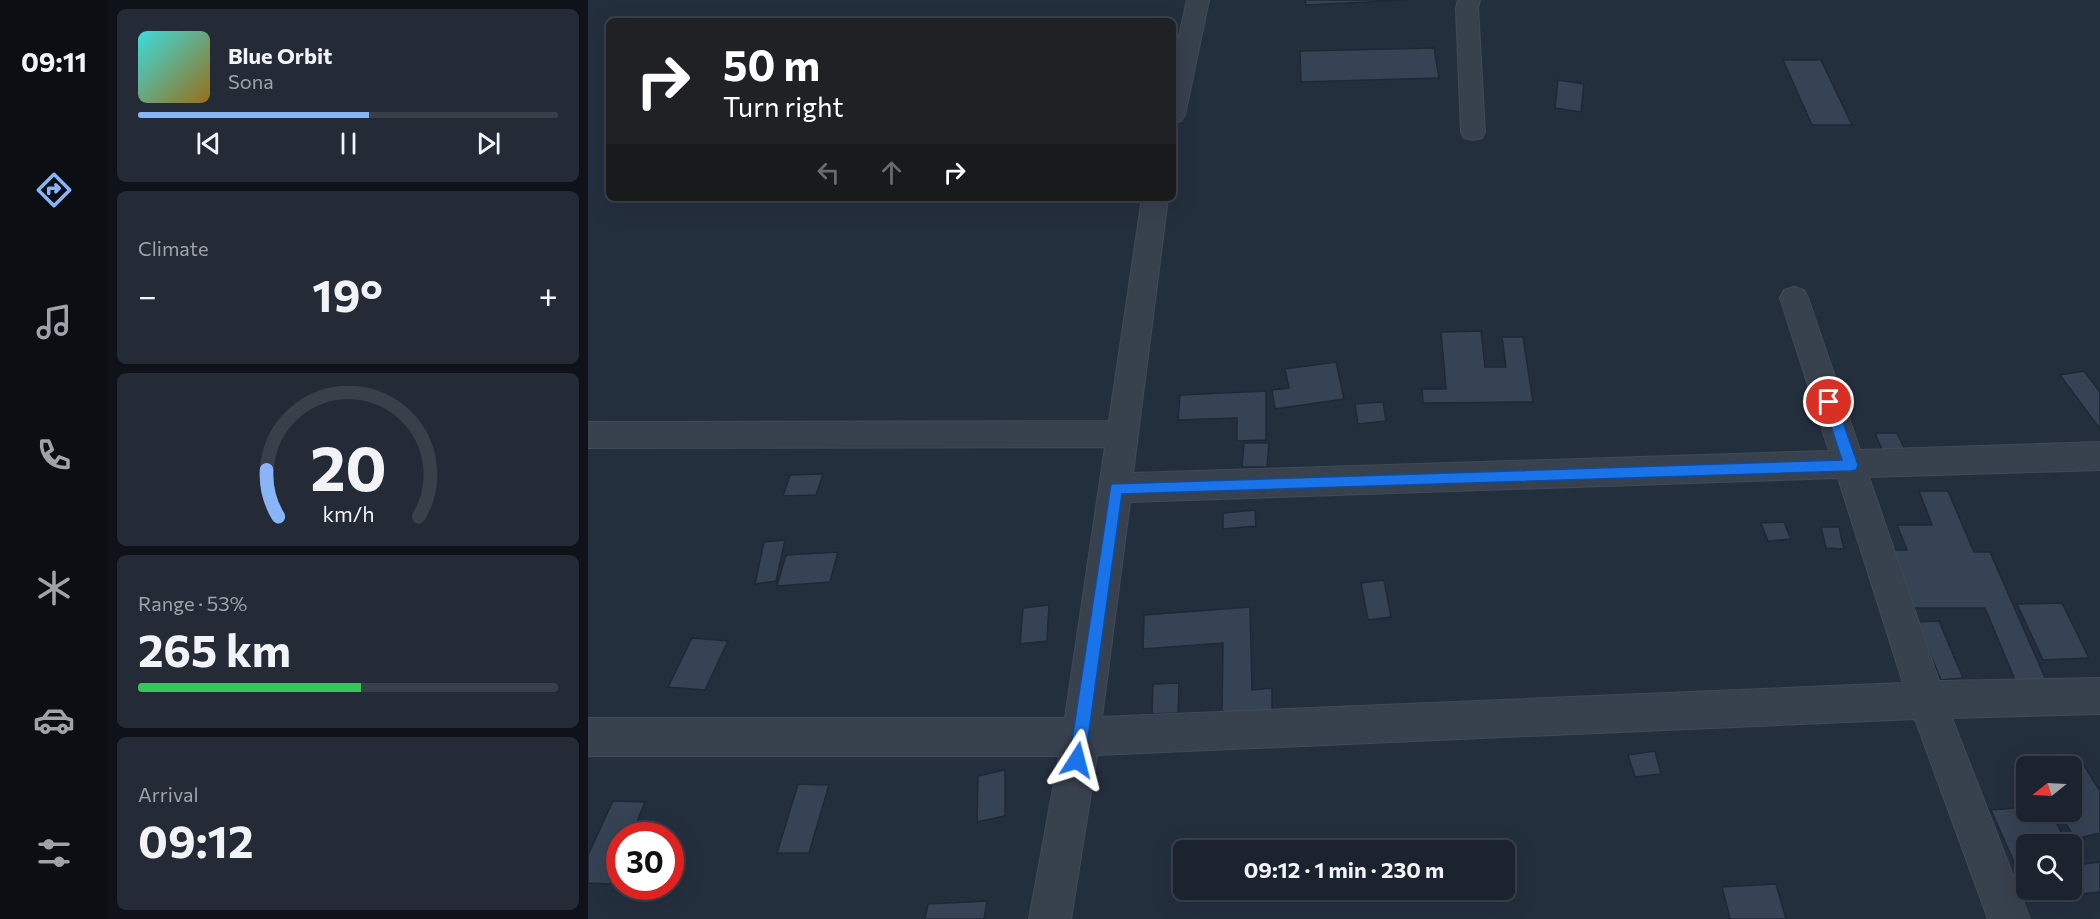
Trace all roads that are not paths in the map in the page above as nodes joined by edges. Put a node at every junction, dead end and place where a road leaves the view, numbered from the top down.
1 (1198, 0) edge
2 (1470, 0) edge
3 (1176, 101) edge
4 (1473, 132) dead end
5 (1155, 201) edge
6 (1794, 298) dead end
7 (1123, 434) junction
8 (588, 435) edge
9 (2100, 456) edge
10 (1851, 465) junction
11 (1116, 488) junction
12 (2100, 696) edge
13 (1927, 700) junction
14 (588, 737) edge
15 (1081, 737) junction
16 (1050, 919) edge
17 (2008, 919) edge

1 - 3 street
2 - 4 street
5 - 7 street
6 - 10 street
7 - 8 street
7 - 11 street
9 - 10 street
10 - 11 street
10 - 13 street
11 - 15 street
12 - 13 street
13 - 15 street
13 - 17 street
14 - 15 street
15 - 16 street

